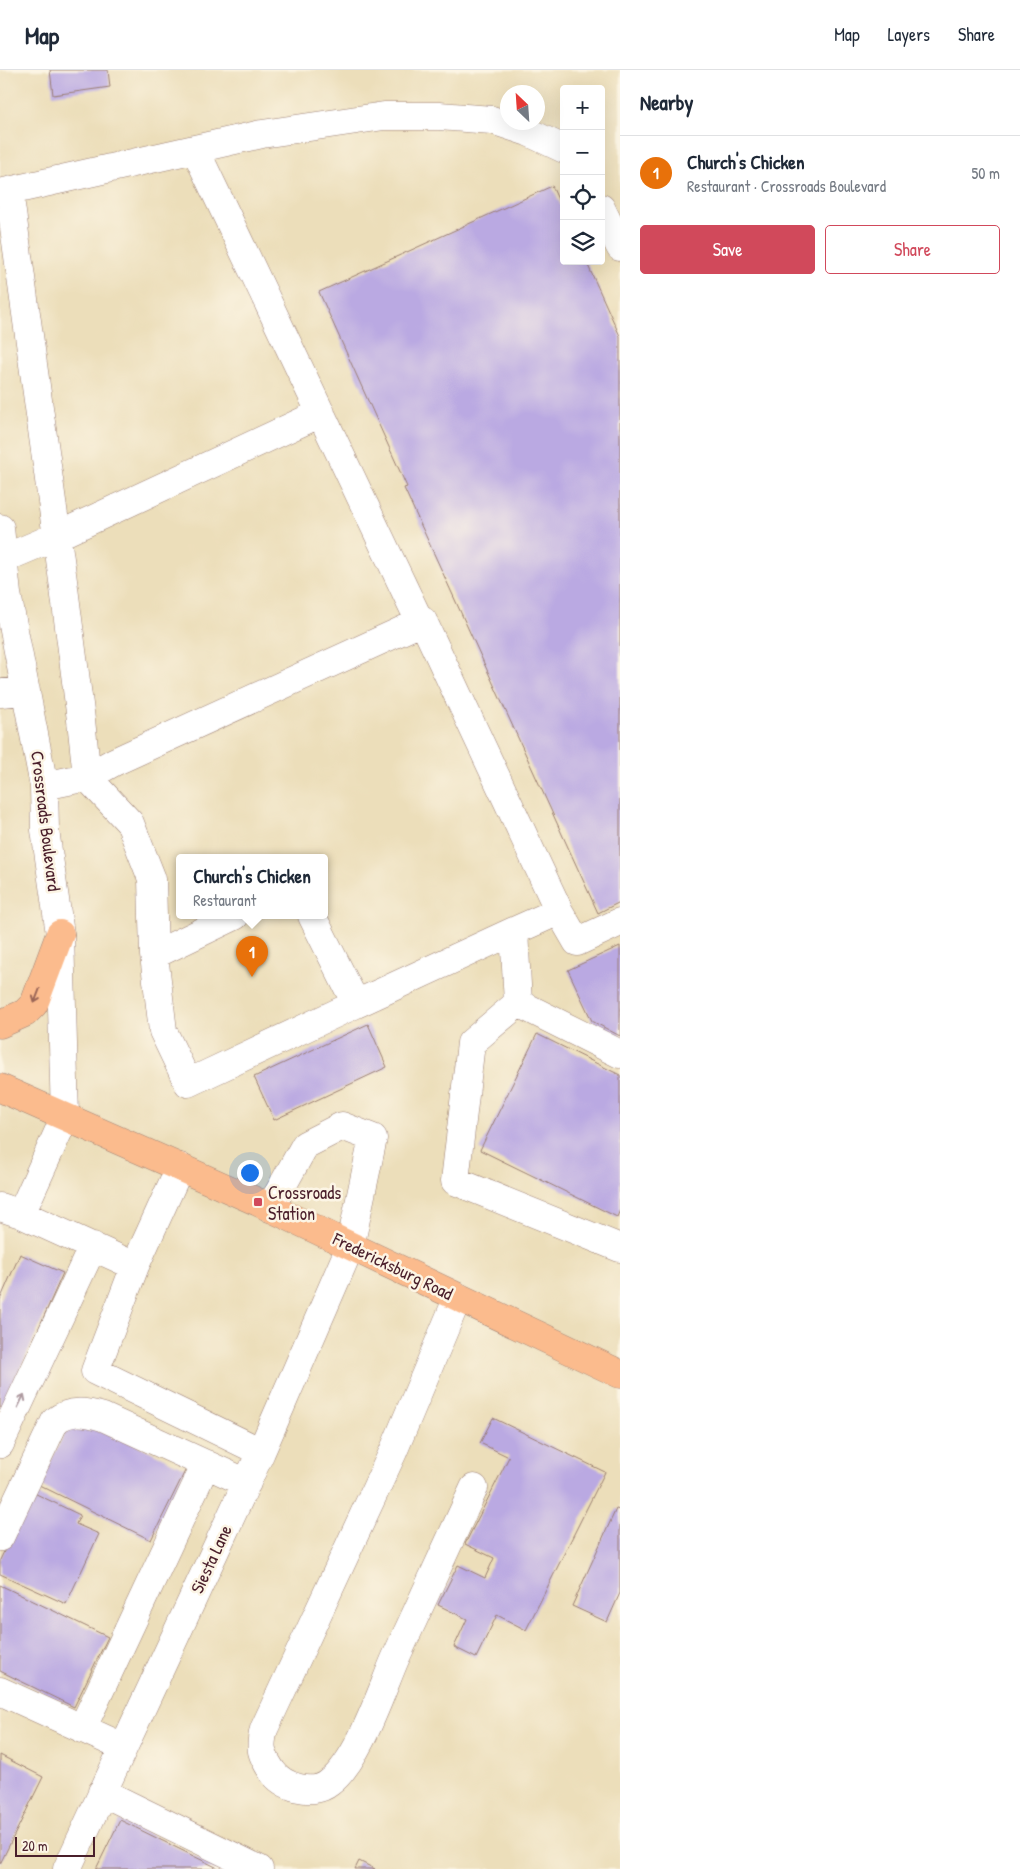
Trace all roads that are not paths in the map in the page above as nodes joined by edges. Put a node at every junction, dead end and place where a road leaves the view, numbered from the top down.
1 (560, 147) edge
2 (195, 149) junction
3 (4, 192) edge
4 (605, 216) edge
5 (620, 247) edge
6 (321, 413) junction
7 (0, 528) edge
8 (57, 536) junction
9 (3, 559) junction
10 (420, 622) junction
11 (13, 692) edge
12 (87, 777) junction
13 (44, 786) junction
14 (559, 911) junction
15 (229, 919) edge
16 (314, 919) edge
17 (620, 922) edge
18 (514, 931) junction
19 (60, 934) junction
20 (154, 955) junction
21 (518, 1003) junction
22 (356, 1004) junction
23 (0, 1024) edge
24 (620, 1054) edge
25 (0, 1088) edge
26 (65, 1117) junction
27 (180, 1167) junction
28 (270, 1208) junction
29 (10, 1211) edge
30 (93, 1246) junction
31 (350, 1247) junction
32 (620, 1248) edge
33 (135, 1266) junction
34 (458, 1297) junction
35 (620, 1374) edge
36 (0, 1444) edge
37 (261, 1452) junction
38 (206, 1464) junction
39 (247, 1483) junction
40 (474, 1488) dead end
41 (0, 1537) edge
42 (0, 1691) edge
43 (82, 1729) junction
44 (123, 1747) junction
45 (102, 1792) junction
46 (66, 1869) edge
47 (259, 1869) edge

1 - 2 street
2 - 3 street
2 - 6 street
3 - 8 street
4 - 5 street
6 - 8 street
6 - 10 street
7 - 9 street, Crossroads Boulevard
8 - 9 street
8 - 12 street
9 - 11 street, Crossroads Boulevard
10 - 12 street
10 - 14 street
11 - 13 street, Crossroads Boulevard
12 - 13 street
12 - 20 street
13 - 19 street, Crossroads Boulevard
14 - 17 street
14 - 18 street
15 - 20 street
16 - 22 street
18 - 21 street
18 - 22 street
19 -> 23 main road
19 - 26 street, Crossroads Boulevard
20 - 22 street
21 - 24 street
21 - 32 street
25 - 26 main road, Fredericksburg Road
26 - 27 main road, Fredericksburg Road
26 - 29 street
27 - 28 main road, Fredericksburg Road
27 - 33 street
28 - 31 main road, Fredericksburg Road
28 - 31 street, Siesta Lane
29 - 30 street
30 - 33 street
36 -> 30 street
31 - 34 main road, Fredericksburg Road
31 - 37 street, Siesta Lane
33 - 37 street
34 - 35 main road, Fredericksburg Road
34 - 40 street
37 - 39 street, Siesta Lane
38 - 39 street
38 - 41 street
38 - 43 street
39 - 44 street, Siesta Lane
42 - 43 street
43 - 44 street
44 - 45 street, Siesta Lane
45 - 46 street, Siesta Lane
45 - 47 street

